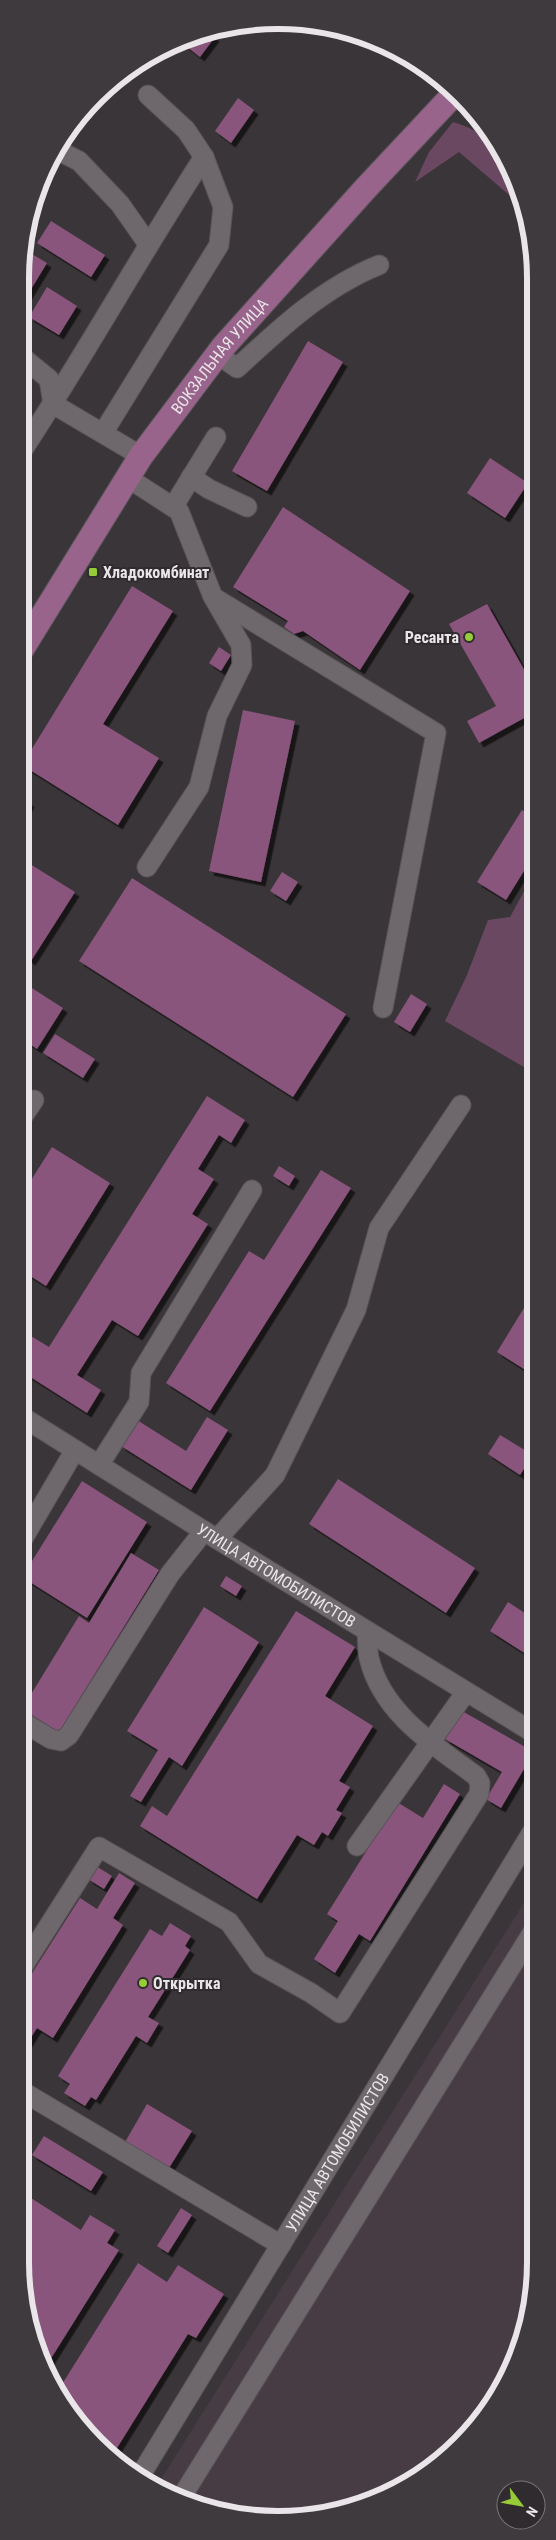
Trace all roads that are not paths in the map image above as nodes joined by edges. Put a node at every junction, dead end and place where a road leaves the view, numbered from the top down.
1 (148, 95) dead end
2 (450, 98) edge
3 (62, 153) edge
4 (204, 157) junction
5 (148, 244) junction
6 (379, 265) dead end
7 (217, 354) junction
8 (29, 363) edge
9 (53, 404) junction
10 (103, 433) junction
11 (216, 437) dead end
12 (29, 440) edge
13 (141, 456) junction
14 (191, 477) junction
15 (128, 478) junction
16 (173, 507) junction
17 (247, 507) dead end
18 (213, 597) junction
19 (29, 638) edge
20 (147, 867) dead end
21 (382, 1008) dead end
22 (34, 1100) dead end
23 (461, 1105) dead end
24 (29, 1107) edge
25 (252, 1190) dead end
26 (29, 1421) edge
27 (75, 1450) junction
28 (99, 1465) junction
29 (29, 1528) edge
30 (210, 1535) junction
31 (367, 1631) junction
32 (466, 1692) junction
33 (29, 1726) edge
34 (527, 1729) edge
35 (432, 1743) junction
36 (357, 1846) dead end
37 (527, 1853) edge
38 (527, 1941) edge
39 (29, 1957) edge
40 (29, 2095) edge
41 (281, 2245) junction
42 (143, 2471) edge
43 (185, 2493) edge

1 - 4 street
2 - 7 main road, ВОКЗАЛЬНАЯ УЛИЦА
3 - 5 street
4 - 5 street
4 - 10 street
5 - 9 street
6 - 7 street
7 - 13 main road, ВОКЗАЛЬНАЯ УЛИЦА
8 - 9 street
9 - 10 street
9 - 12 street
10 - 13 street
11 - 14 street
13 - 15 main road, ВОКЗАЛЬНАЯ УЛИЦА
14 - 16 street
14 - 17 street
15 - 16 street
15 - 19 main road, ВОКЗАЛЬНАЯ УЛИЦА
16 - 18 street
18 - 20 street
18 - 21 street
22 - 24 street
23 - 30 street
25 - 28 street
26 - 27 street, УЛИЦА АВТОМОБИЛИСТОВ
27 - 28 street, УЛИЦА АВТОМОБИЛИСТОВ
27 - 29 street
28 - 30 street, УЛИЦА АВТОМОБИЛИСТОВ
30 - 31 street, УЛИЦА АВТОМОБИЛИСТОВ
30 - 33 street
31 - 32 street, УЛИЦА АВТОМОБИЛИСТОВ
31 - 35 street
32 - 34 street, УЛИЦА АВТОМОБИЛИСТОВ
32 - 35 street
35 - 36 street
35 - 39 street
37 - 41 street, УЛИЦА АВТОМОБИЛИСТОВ
38 - 43 street
40 - 41 street
41 - 42 street, УЛИЦА АВТОМОБИЛИСТОВ

